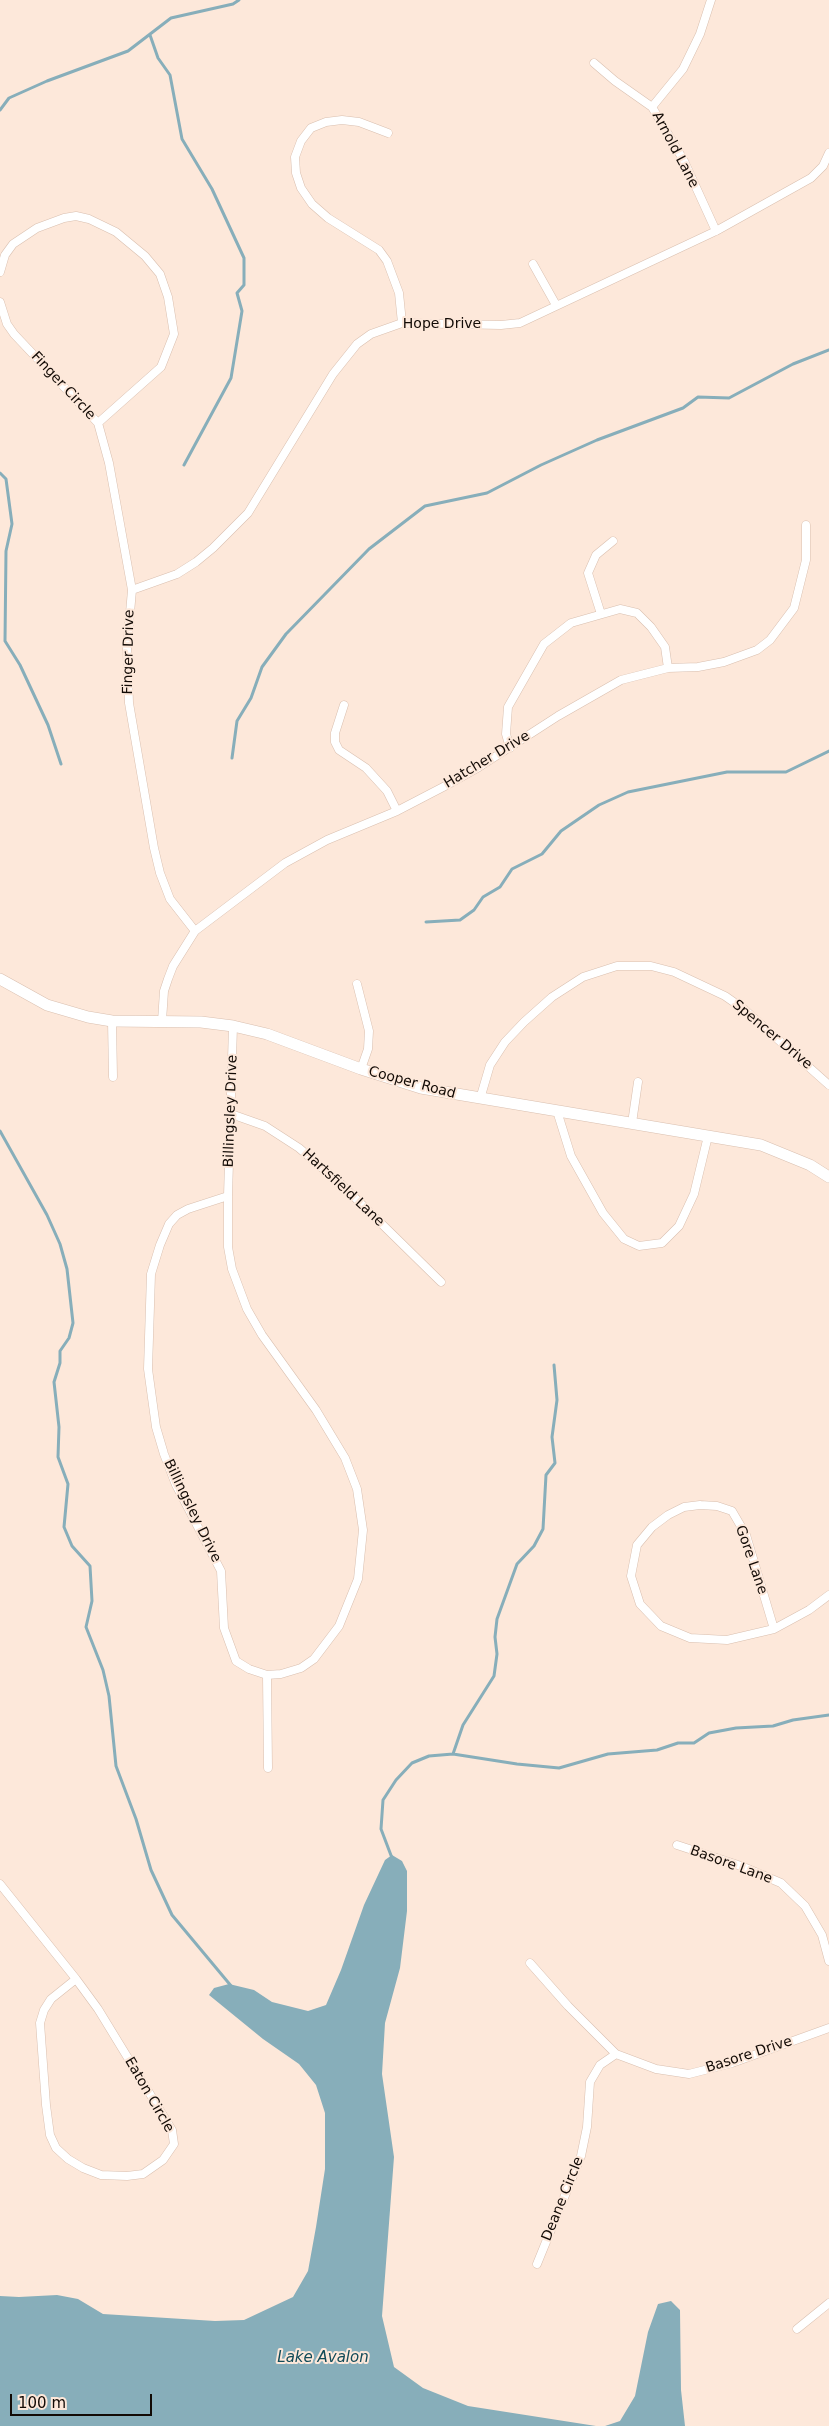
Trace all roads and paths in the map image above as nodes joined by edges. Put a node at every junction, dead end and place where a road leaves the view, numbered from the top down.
1 (711, 0) edge
2 (594, 64) dead end
3 (652, 107) junction
4 (388, 133) dead end
5 (829, 153) edge
6 (716, 231) junction
7 (533, 264) dead end
8 (0, 272) edge
9 (0, 302) edge
10 (556, 305) junction
11 (402, 323) junction
12 (98, 423) junction
13 (806, 525) dead end
14 (613, 541) dead end
15 (132, 590) junction
16 (601, 614) junction
17 (668, 668) junction
18 (344, 705) dead end
19 (510, 748) junction
20 (397, 811) junction
21 (195, 931) junction
22 (0, 979) edge
23 (357, 984) dead end
24 (112, 1021) junction
25 (162, 1021) junction
26 (233, 1026) junction
27 (361, 1070) junction
28 (113, 1077) dead end
29 (638, 1082) dead end
30 (829, 1085) edge
31 (480, 1099) junction
32 (557, 1111) junction
33 (231, 1114) junction
34 (632, 1123) junction
35 (708, 1136) junction
36 (829, 1177) edge
37 (228, 1196) junction
38 (441, 1282) dead end
39 (829, 1594) edge
40 (774, 1629) junction
41 (267, 1675) junction
42 (268, 1768) dead end
43 (677, 1845) dead end
44 (0, 1884) edge
45 (829, 1961) edge
46 (530, 1963) dead end
47 (76, 1979) junction
48 (829, 2028) edge
49 (616, 2054) junction
50 (537, 2264) dead end
51 (829, 2304) edge
52 (797, 2329) dead end

1 - 3 street
2 - 3 street, Arnold Lane
3 - 6 street, Arnold Lane
4 - 11 street
5 - 6 street, Hope Drive
6 - 10 street, Hope Drive
7 - 10 street
8 - 12 street, Finger Circle
9 - 12 street, Finger Circle
10 - 11 street, Hope Drive
11 - 15 street, Hope Drive
12 - 15 street, Finger Drive
13 - 17 street, Hatcher Drive
14 - 16 street
15 - 21 street, Finger Drive
16 - 17 street
16 - 19 street
17 - 19 street, Hatcher Drive
18 - 20 street
19 - 20 street, Hatcher Drive
20 - 21 street, Hatcher Drive
21 - 25 street, Hatcher Drive
22 - 24 street, Cooper Road
23 - 27 street
24 - 25 street, Cooper Road
24 - 28 street
25 - 26 street, Cooper Road
26 - 27 street, Cooper Road
26 - 33 street, Billingsley Drive
27 - 31 street, Cooper Road
29 - 34 street
30 - 31 street, Spencer Drive
31 - 32 street, Cooper Road
32 - 34 street, Cooper Road
32 - 35 street
33 - 37 street, Billingsley Drive
33 - 38 street, Hartsfield Lane
34 - 35 street, Cooper Road
35 - 36 street, Cooper Road
37 - 41 street, Billingsley Drive
37 - 41 street, Billingsley Drive
39 - 40 street, Gore Lane
40 - 40 street, Gore Lane
41 - 42 street
43 - 45 street, Basore Lane
44 - 47 street, Eaton Circle
46 - 49 street, Basore Drive
47 - 47 street, Eaton Circle
48 - 49 street, Basore Drive
49 - 50 street, Deane Circle
51 - 52 street

